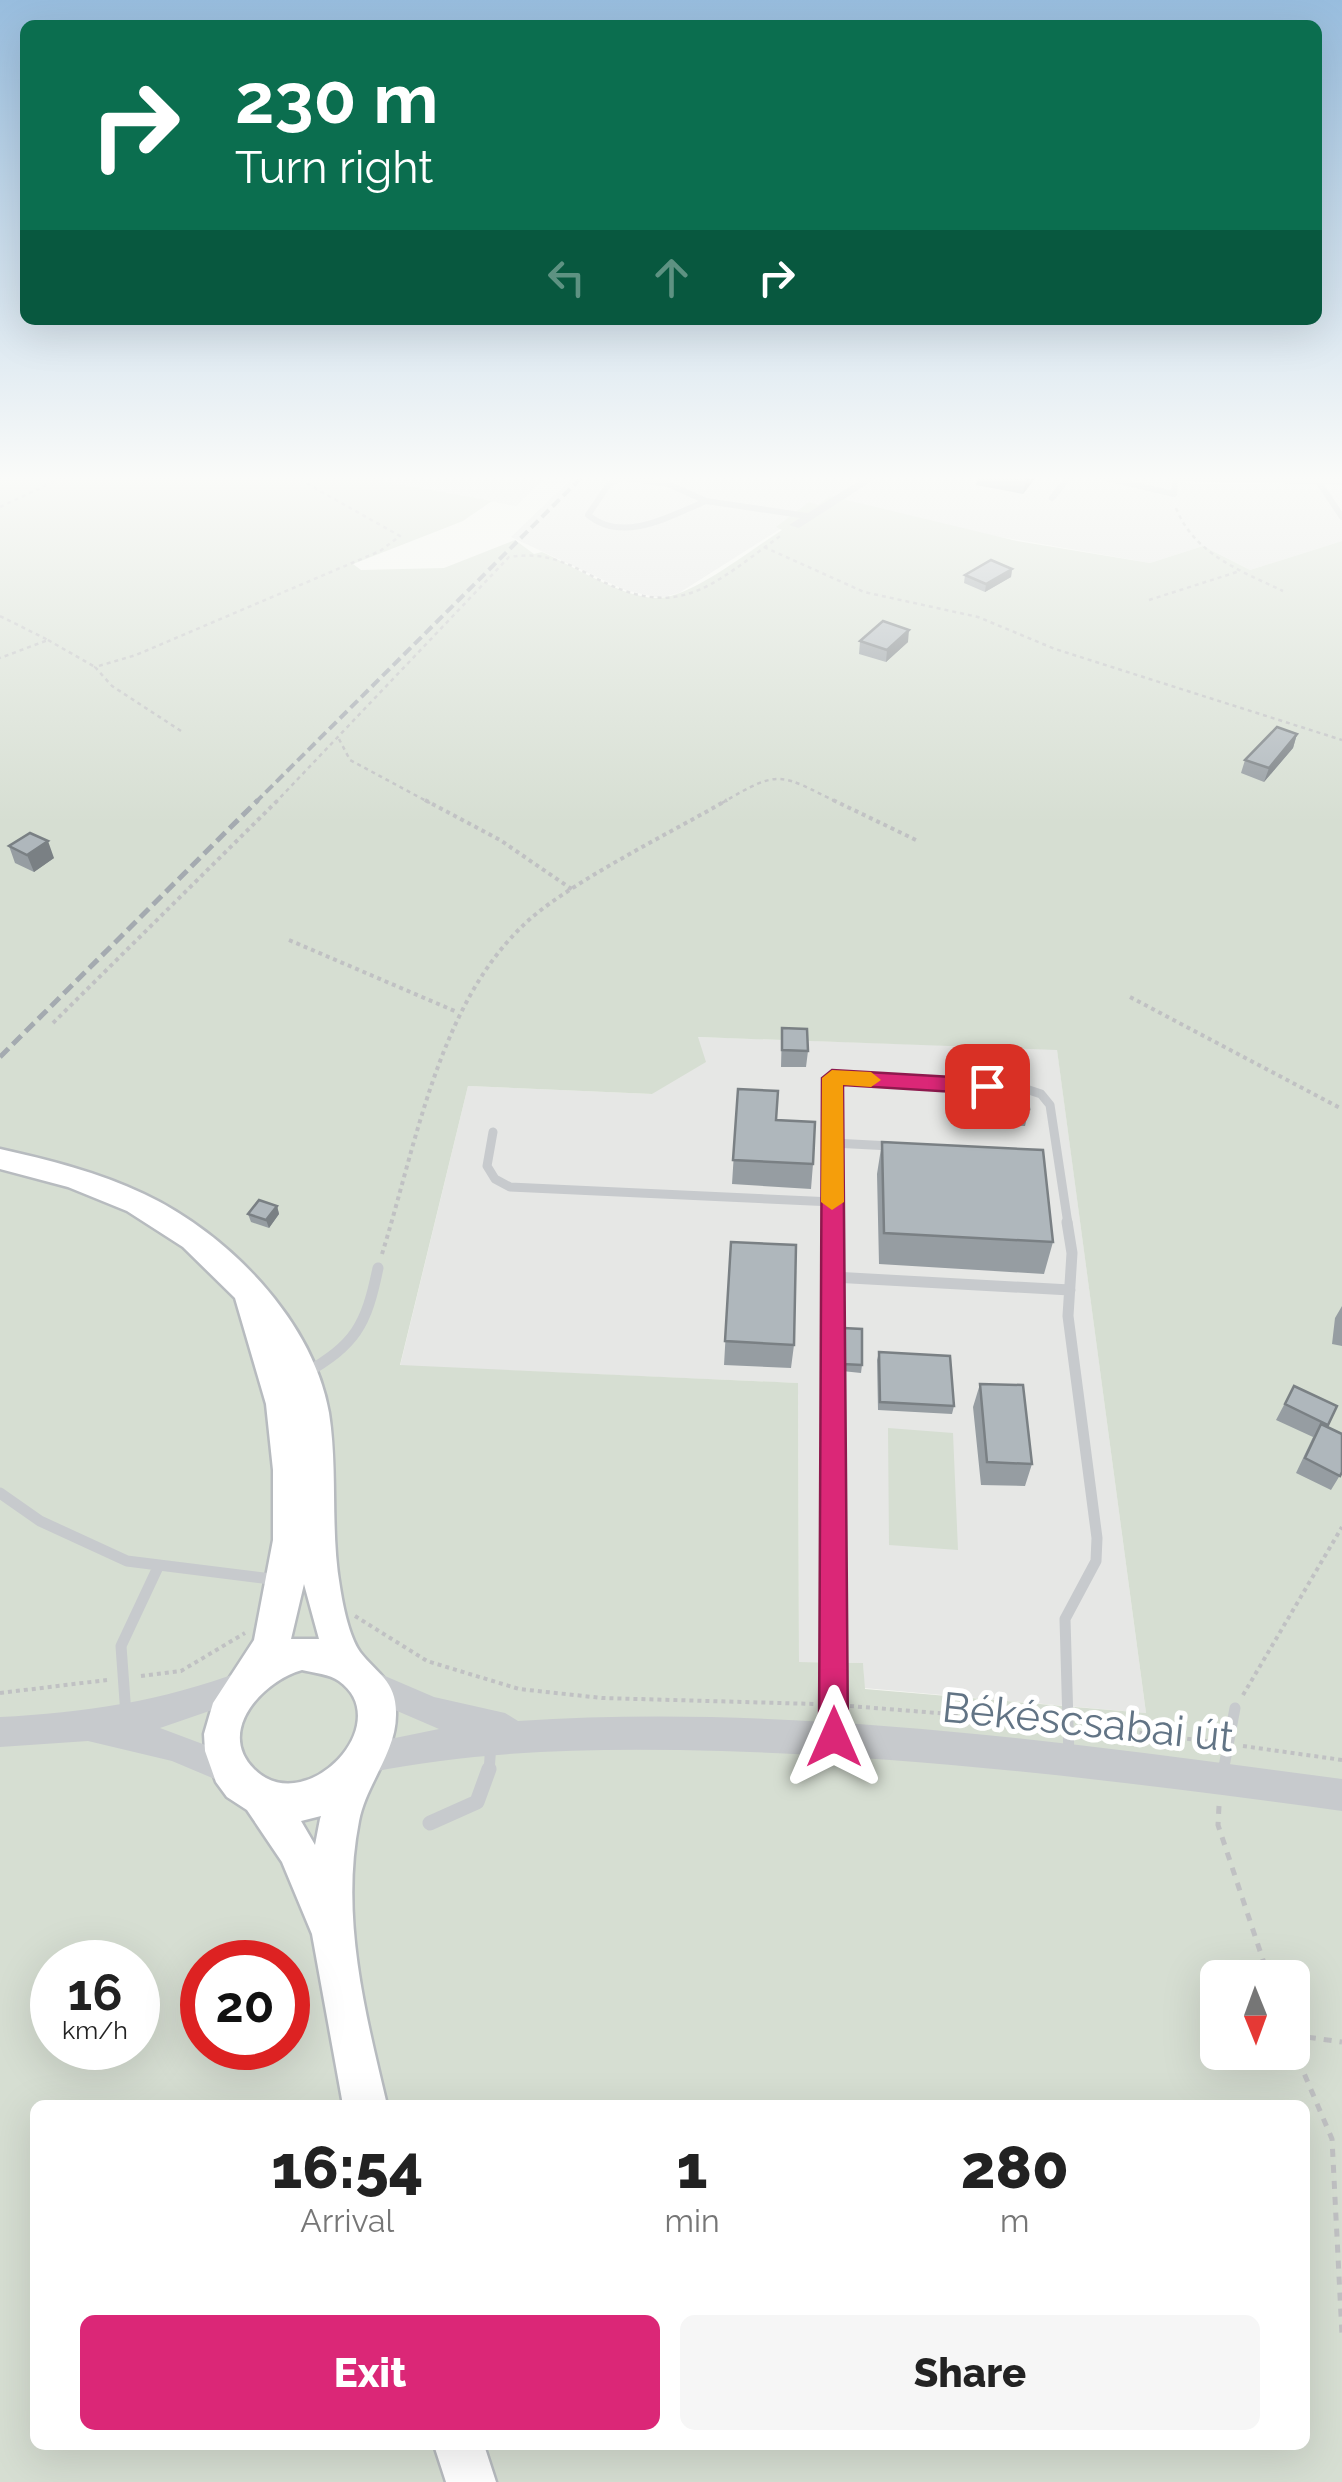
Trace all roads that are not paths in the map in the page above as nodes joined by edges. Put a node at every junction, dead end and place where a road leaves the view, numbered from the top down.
1 (492, 1132) dead end
2 (832, 1143) junction
3 (907, 1146) edge
4 (1038, 1152) edge
5 (1057, 1152) junction
6 (0, 1159) edge
7 (832, 1202) junction
8 (378, 1268) road end
9 (832, 1277) junction
10 (242, 1285) junction
11 (1070, 1290) junction
12 (304, 1375) junction
13 (0, 1493) edge
14 (159, 1565) junction
15 (283, 1597) junction
16 (358, 1672) junction
17 (251, 1678) junction
18 (1235, 1708) road end
19 (127, 1721) junction
20 (834, 1721) junction
21 (90, 1729) junction
22 (0, 1732) edge
23 (524, 1733) junction
24 (492, 1737) junction
25 (1069, 1759) junction
26 (359, 1767) junction
27 (229, 1769) junction
28 (1222, 1779) junction
29 (1342, 1794) edge
30 (261, 1798) junction
31 (430, 1823) dead end
32 (330, 1932) junction
33 (365, 2100) edge
34 (461, 2450) edge
35 (471, 2482) edge

1 - 7 lane
2 - 3 lane
2 - 5 lane
2 - 7 lane
4 - 5 lane
5 - 11 lane
6 - 10 main road
7 - 9 lane
8 - 12 lane
9 - 11 lane
9 - 20 lane
10 - 12 main road
10 - 15 main road
11 - 25 lane
12 - 16 main road
13 - 14 lane
14 - 15 lane
14 - 19 lane
15 - 17 main road
16 - 17 main road
16 - 23 street, Békéscsabai út
16 - 26 main road
17 - 19 street
17 - 27 main road
18 - 28 lane
19 - 21 street
20 - 23 street, Békéscsabai út
20 - 25 street, Békéscsabai út
21 - 22 street
21 - 27 street
23 - 24 street, Békéscsabai út
24 - 26 street, Békéscsabai út
24 - 31 lane
25 - 28 street, Békéscsabai út
26 - 30 main road
26 - 32 main road
27 - 30 main road
28 - 29 street, Békéscsabai út
30 - 32 main road
32 - 33 main road
34 - 35 main road

